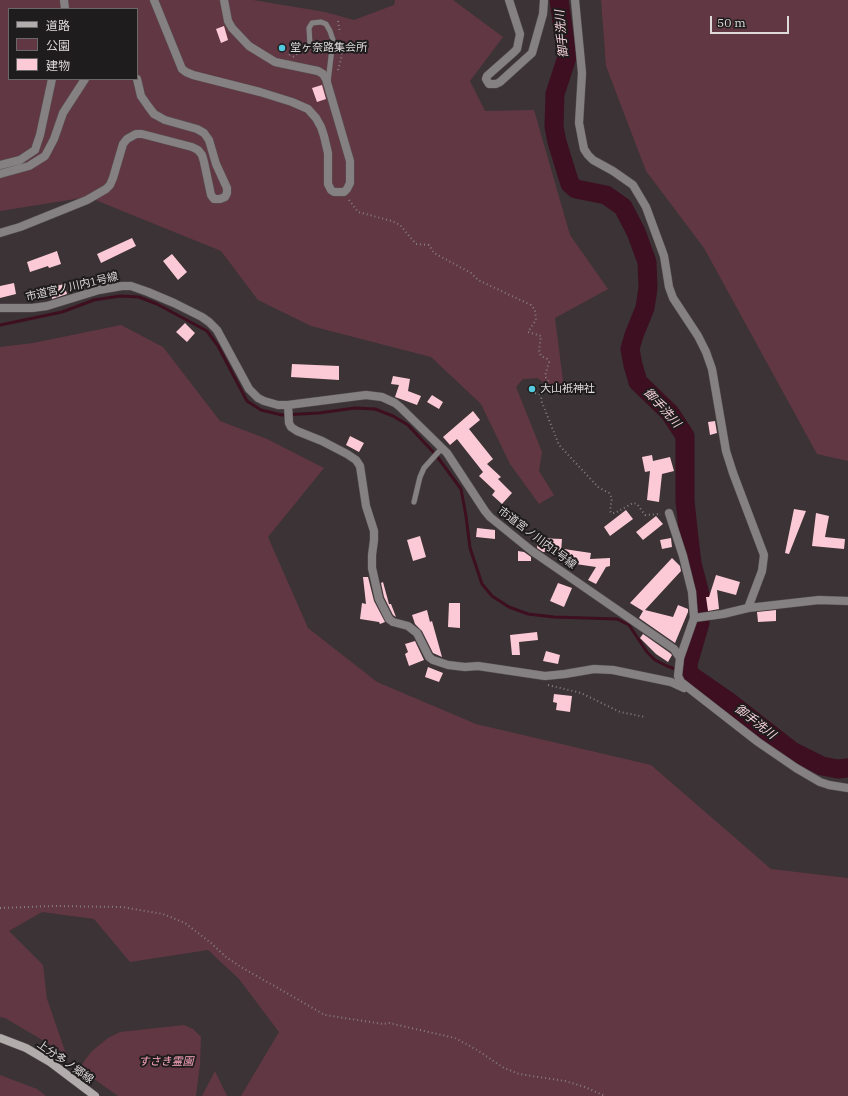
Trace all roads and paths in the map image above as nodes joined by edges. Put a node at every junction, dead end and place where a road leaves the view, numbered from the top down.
1 (154, 0) edge
2 (224, 0) edge
3 (509, 0) edge
4 (544, 0) edge
5 (575, 0) edge
6 (310, 45) joint
7 (301, 51) junction
8 (288, 56) dead end
9 (287, 60) dead end
10 (52, 80) edge
11 (84, 80) edge
12 (137, 80) edge
13 (328, 83) junction
14 (0, 165) edge
15 (0, 174) edge
16 (344, 192) junction
17 (0, 233) edge
18 (0, 308) edge
19 (535, 393) dead end
20 (542, 395) junction
21 (288, 407) junction
22 (441, 450) junction
23 (414, 502) dead end
24 (669, 513) joint
25 (848, 601) edge
26 (748, 608) junction
27 (699, 617) junction
28 (679, 660) junction
29 (542, 684) dead end
30 (702, 698) junction
31 (645, 717) dead end
32 (848, 788) edge
33 (0, 908) edge
34 (0, 1038) edge
35 (95, 1096) edge
36 (605, 1096) edge

1 - 16 street
2 - 13 street
3 - 4 street
5 - 26 street
6 - 7 path
6 - 13 lane
7 - 8 path
7 - 9 path
10 - 14 street
11 - 15 street
12 - 17 street
13 - 16 street
16 - 20 path
18 - 21 street, 市道宮ノ川内1号線
19 - 20 path
20 - 24 path
21 - 22 street, 市道宮ノ川内1号線
21 - 30 street
22 - 23 lane
22 - 28 street, 市道宮ノ川内1号線
24 - 27 street
25 - 26 street
26 - 27 street
27 - 28 street
28 - 30 street
29 - 31 path
30 - 32 street
33 - 36 path
34 - 35 main road, 上分多ノ郷線

